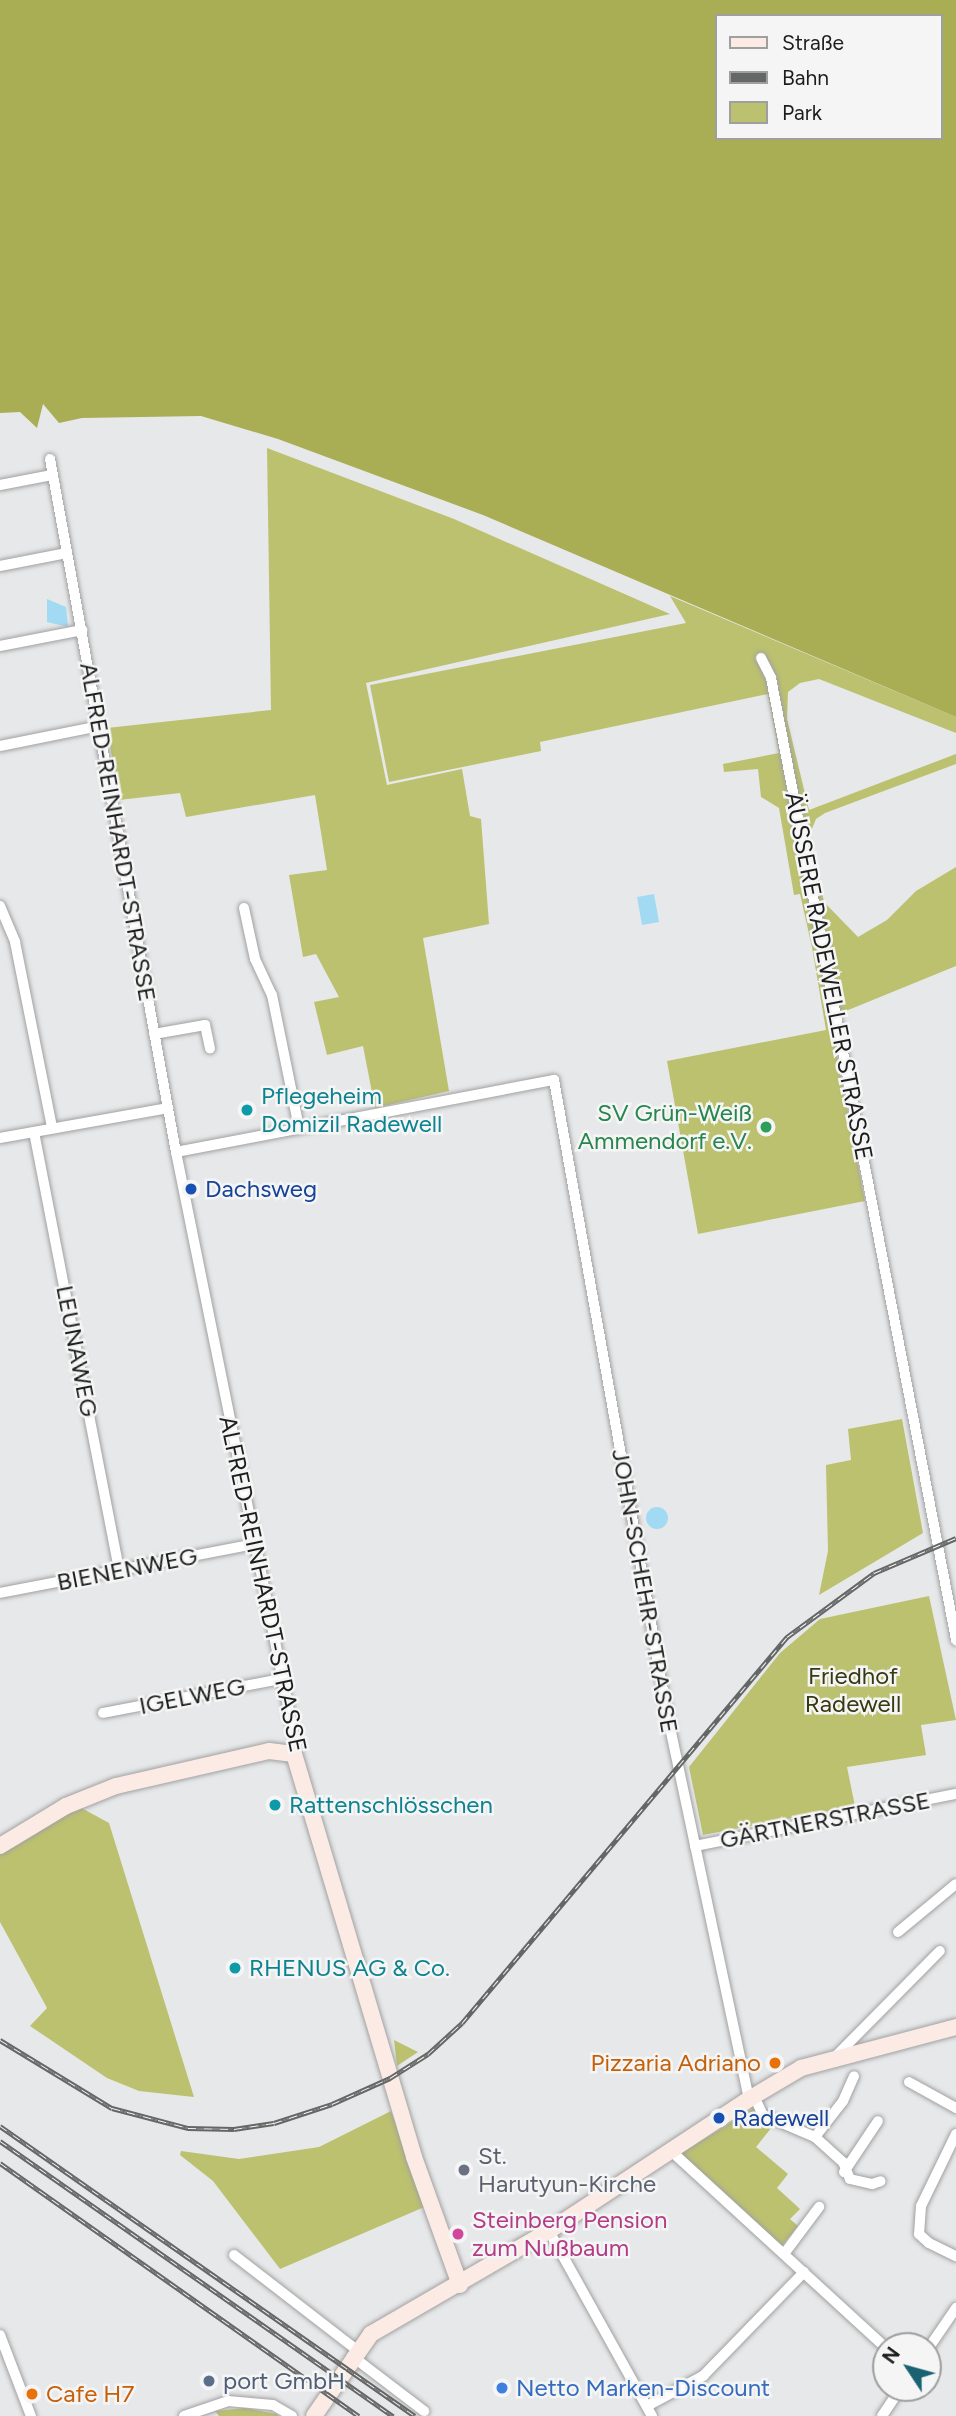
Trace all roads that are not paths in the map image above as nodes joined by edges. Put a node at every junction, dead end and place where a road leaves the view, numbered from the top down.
1 (50, 459) dead end
2 (52, 475) junction
3 (0, 485) edge
4 (66, 553) junction
5 (0, 566) edge
6 (82, 630) junction
7 (0, 646) edge
8 (761, 658) dead end
9 (99, 726) junction
10 (0, 746) edge
11 (0, 906) edge
12 (244, 908) dead end
13 (154, 1034) junction
14 (210, 1048) dead end
15 (168, 1108) junction
16 (52, 1128) junction
17 (299, 1128) junction
18 (34, 1132) junction
19 (0, 1138) edge
20 (176, 1152) junction
21 (254, 1544) junction
22 (119, 1570) junction
23 (0, 1593) edge
24 (956, 1640) edge
25 (282, 1679) junction
26 (103, 1713) dead end
27 (293, 1753) junction
28 (956, 1794) edge
29 (0, 1846) edge
30 (695, 1846) junction
31 (956, 1884) edge
32 (898, 1932) dead end
33 (940, 1951) dead end
34 (956, 2026) edge
35 (835, 2057) junction
36 (854, 2076) dead end
37 (909, 2082) dead end
38 (752, 2097) junction
39 (956, 2108) edge
40 (878, 2121) dead end
41 (956, 2134) edge
42 (816, 2137) junction
43 (670, 2150) junction
44 (844, 2172) junction
45 (881, 2181) dead end
46 (819, 2207) dead end
47 (549, 2231) junction
48 (784, 2254) junction
49 (234, 2255) dead end
50 (956, 2256) edge
51 (804, 2272) junction
52 (460, 2285) junction
53 (956, 2308) edge
54 (940, 2332) edge
55 (0, 2335) edge
56 (872, 2335) edge
57 (354, 2353) junction
58 (424, 2411) dead end
59 (649, 2411) edge
60 (32, 2416) edge
61 (184, 2416) edge
62 (292, 2416) edge
63 (314, 2416) edge

1 - 2 street, ALFRED-REINHARDT-STRASSE
2 - 3 street
2 - 4 street, ALFRED-REINHARDT-STRASSE
4 - 5 street
4 - 6 street, ALFRED-REINHARDT-STRASSE
6 - 7 street
6 - 9 street, ALFRED-REINHARDT-STRASSE
8 - 24 street, ÄUSSERE RADEWELLER STRASSE
9 - 10 street
9 - 13 street, ALFRED-REINHARDT-STRASSE
11 - 16 street
12 - 17 street
13 - 14 street, ALFRED-REINHARDT-STRASSE
13 - 15 street, ALFRED-REINHARDT-STRASSE
15 - 16 street
15 - 20 street, ALFRED-REINHARDT-STRASSE
16 - 18 street
17 - 20 street
17 - 30 street, JOHN-SCHEHR-STRASSE
18 - 19 street
18 - 22 street, LEUNAWEG
20 - 21 street, ALFRED-REINHARDT-STRASSE
21 - 22 street, BIENENWEG
21 - 25 street, ALFRED-REINHARDT-STRASSE
22 - 23 street, BIENENWEG
25 - 26 street, IGELWEG
25 - 27 street, ALFRED-REINHARDT-STRASSE
27 - 29 street
27 - 52 street, ALFRED-REINHARDT-STRASSE
28 - 30 street, GÄRTNERSTRASSE
30 - 38 street, JOHN-SCHEHR-STRASSE
31 - 32 street
33 - 35 street
34 - 35 street
35 - 38 street
36 - 42 street
37 - 39 street
38 - 42 street
38 - 43 street
40 - 44 street
41 - 50 street
42 - 44 street
43 - 47 street
43 - 48 street
44 - 45 street
46 - 48 street
47 - 52 street
47 - 59 street
48 - 51 street
49 - 57 street
51 - 56 street
51 - 59 street
52 - 57 street
53 - 54 street
55 - 60 street
57 - 58 street
57 - 63 street
61 - 62 street

